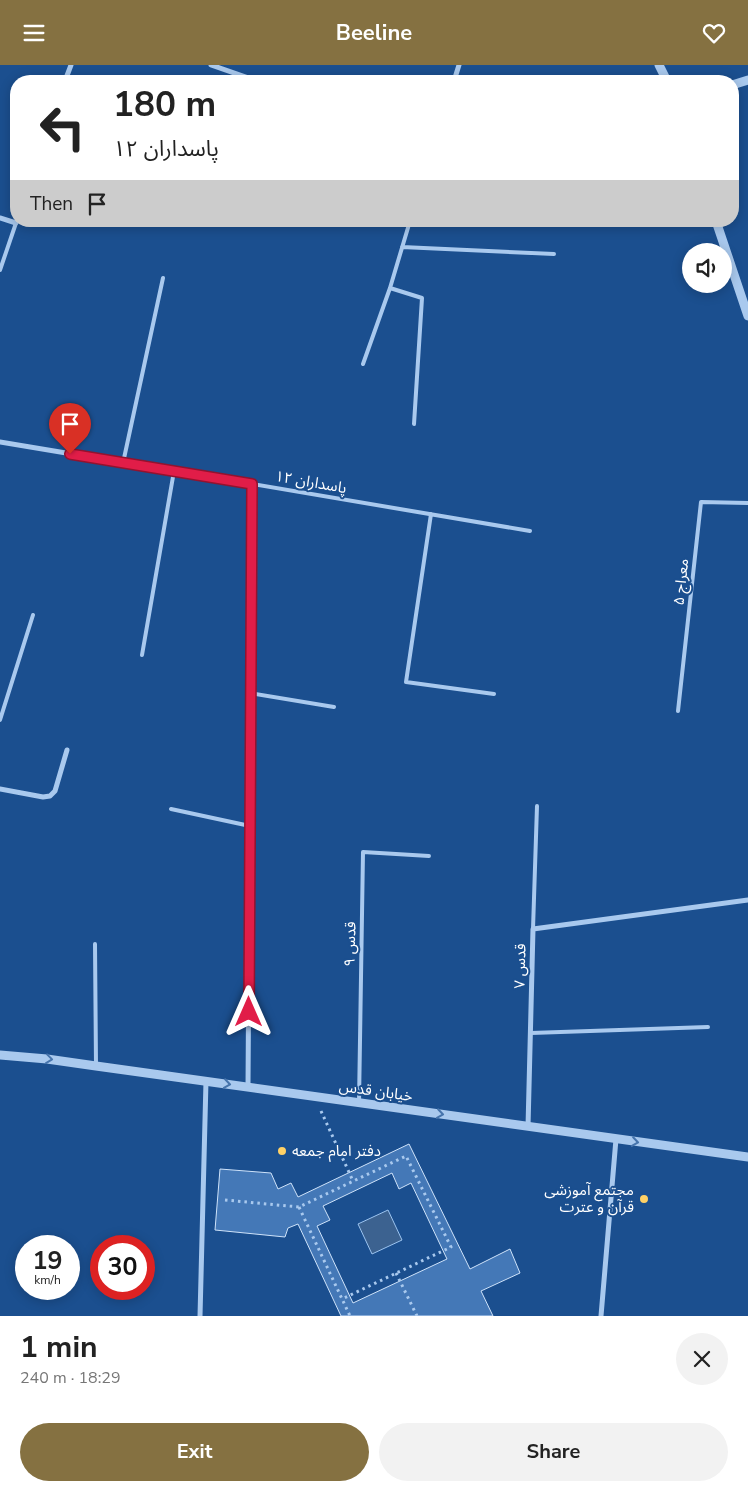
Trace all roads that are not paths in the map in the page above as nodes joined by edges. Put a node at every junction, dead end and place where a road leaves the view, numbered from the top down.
1 (211, 65) edge
2 (240, 75) edge
3 (14, 227) edge
4 (408, 227) edge
5 (718, 227) edge
6 (402, 247) junction
7 (554, 255) dead end
8 (0, 270) edge
9 (163, 278) dead end
10 (390, 288) junction
11 (748, 316) edge
12 (363, 365) dead end
13 (414, 424) dead end
14 (0, 442) edge
15 (122, 463) junction
16 (174, 471) junction
17 (252, 484) junction
18 (748, 503) edge
19 (431, 515) junction
20 (530, 531) dead end
21 (33, 615) dead end
22 (142, 655) dead end
23 (250, 693) junction
24 (494, 694) dead end
25 (334, 707) dead end
26 (678, 711) dead end
27 (0, 720) edge
28 (67, 750) dead end
29 (0, 789) edge
30 (537, 806) dead end
31 (171, 809) dead end
32 (250, 826) junction
33 (430, 856) dead end
34 (748, 900) edge
35 (533, 929) junction
36 (96, 944) dead end
37 (708, 1027) dead end
38 (531, 1033) junction
39 (0, 1055) edge
40 (96, 1065) junction
41 (206, 1081) junction
42 (248, 1087) junction
43 (359, 1103) junction
44 (528, 1127) junction
45 (616, 1139) junction
46 (748, 1157) edge
47 (200, 1316) edge
48 (601, 1316) edge

1 - 2 street
3 - 8 lane
4 - 6 lane
5 - 11 street
6 - 7 lane
6 - 10 lane
9 - 15 lane
10 - 12 lane
10 - 13 lane
14 - 15 street, پاسداران ۱۲
15 - 16 street, پاسداران ۱۲
16 - 17 street, پاسداران ۱۲
16 - 22 lane
17 - 19 lane, پاسداران ۱۲
17 - 23 street
18 - 26 lane, معراج ۵
19 - 20 lane, پاسداران ۱۲
19 - 24 lane
21 - 27 lane
23 - 25 lane
23 - 32 street
28 - 29 street
30 - 35 lane, قدس ۷
31 - 32 lane
32 - 42 street
33 - 43 lane, قدس ۹
34 - 35 street
35 - 38 street, قدس ۷
36 - 40 lane
37 - 38 lane
38 - 44 street, قدس ۷
39 -> 40 street, خیابان قدس
40 - 41 street, خیابان قدس
41 -> 42 street, خیابان قدس
41 - 47 street
42 - 43 street, خیابان قدس
43 -> 44 street, خیابان قدس
44 - 45 street, خیابان قدس
45 -> 46 street, خیابان قدس
45 - 48 street

